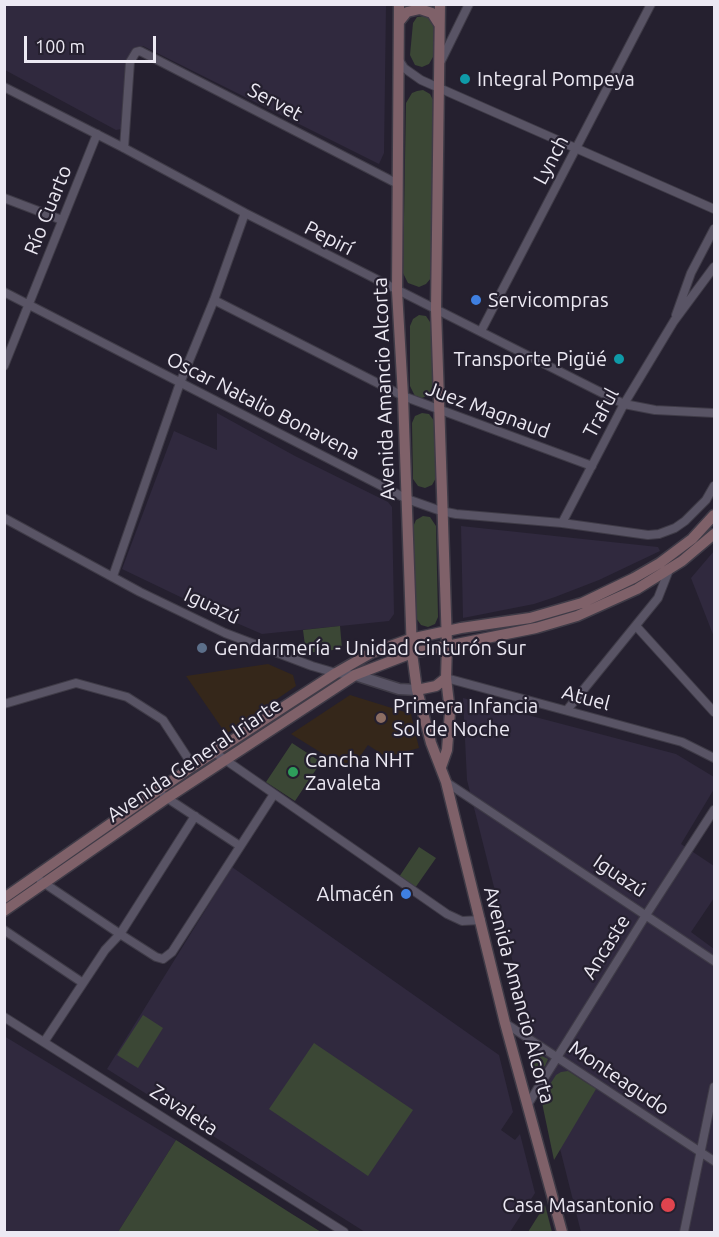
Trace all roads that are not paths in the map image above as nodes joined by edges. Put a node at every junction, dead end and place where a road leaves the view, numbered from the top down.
1 (399, 4) edge
2 (440, 4) edge
3 (469, 4) edge
4 (651, 4) edge
5 (399, 22) junction
6 (439, 24) junction
7 (398, 59) junction
8 (439, 65) junction
9 (4, 87) edge
10 (439, 87) junction
11 (97, 134) junction
12 (576, 147) junction
13 (124, 148) junction
14 (398, 184) junction
15 (4, 198) edge
16 (714, 209) edge
17 (245, 213) junction
18 (62, 220) junction
19 (714, 229) edge
20 (714, 267) edge
21 (397, 291) junction
22 (4, 292) edge
23 (214, 300) junction
24 (29, 304) junction
25 (436, 309) junction
26 (674, 321) junction
27 (481, 331) junction
28 (4, 366) edge
29 (180, 383) junction
30 (403, 396) junction
31 (624, 404) junction
32 (441, 411) junction
33 (714, 413) edge
34 (592, 466) junction
35 (714, 486) edge
36 (407, 499) junction
37 (441, 511) junction
38 (714, 515) edge
39 (4, 518) edge
40 (562, 523) junction
41 (714, 534) edge
42 (664, 566) junction
43 (113, 576) junction
44 (636, 626) junction
45 (446, 630) junction
46 (410, 639) junction
47 (447, 645) junction
48 (412, 654) junction
49 (336, 673) junction
50 (355, 675) junction
51 (446, 678) junction
52 (417, 690) junction
53 (4, 704) edge
54 (567, 710) junction
55 (714, 711) edge
56 (214, 752) junction
57 (714, 758) edge
58 (225, 759) junction
59 (193, 766) junction
60 (441, 767) junction
61 (446, 782) junction
62 (157, 791) junction
63 (274, 794) junction
64 (167, 798) junction
65 (714, 810) edge
66 (195, 816) junction
67 (240, 846) junction
68 (40, 880) junction
69 (4, 898) edge
70 (4, 911) edge
71 (645, 915) junction
72 (481, 920) junction
73 (4, 930) edge
74 (120, 934) junction
75 (714, 961) edge
76 (83, 983) junction
77 (4, 1017) edge
78 (505, 1023) junction
79 (44, 1042) junction
80 (557, 1057) junction
81 (714, 1087) edge
82 (528, 1104) junction
83 (700, 1152) junction
84 (714, 1161) edge
85 (344, 1233) edge
86 (562, 1233) edge
87 (684, 1233) edge

1 - 5 main road, Avenida Amancio Alcorta
2 - 6 main road
3 - 8 street
4 - 12 street, Lynch
5 - 6 main road
5 - 7 main road, Avenida Amancio Alcorta
6 - 8 main road
7 - 10 street
7 - 14 main road, Avenida Amancio Alcorta
8 - 10 main road
9 - 11 street, Pepirí
10 - 12 street
10 - 25 main road
11 - 13 street, Pepirí
11 - 18 street, Río Cuarto
12 - 16 street
12 - 27 street, Lynch
13 - 14 street, Servet
13 - 17 street, Pepirí
14 - 21 main road, Avenida Amancio Alcorta
15 - 18 street
17 - 21 street, Pepirí
17 - 23 street
18 - 24 street, Río Cuarto
19 - 26 street, Traful
20 - 26 street, Traful
21 - 25 street, Pepirí
21 - 30 main road, Avenida Amancio Alcorta
22 - 24 street, Oscar Natalio Bonavena
23 - 29 street
23 - 30 street, Juez Magnaud
24 - 28 street, Río Cuarto
24 - 29 street, Oscar Natalio Bonavena
25 - 27 street, Pepirí
25 - 32 main road
26 - 31 street, Traful
27 - 31 street, Pepirí
29 - 36 street, Oscar Natalio Bonavena
29 - 43 street
30 - 32 street, Juez Magnaud
30 - 36 main road, Avenida Amancio Alcorta
31 - 33 street, Pepirí
31 - 34 street, Traful
32 - 34 street, Juez Magnaud
32 - 37 main road
34 - 40 street, Traful
35 - 40 street, Oscar Natalio Bonavena
36 - 37 street, Oscar Natalio Bonavena
36 - 46 main road, Avenida Amancio Alcorta
37 - 40 street, Oscar Natalio Bonavena
37 - 45 main road
38 - 42 main road
39 - 43 street, Iguazú
41 - 42 main road
42 - 44 street
42 - 45 main road, Avenida General Iriarte
42 - 47 main road, Avenida General Iriarte
43 - 49 street, Iguazú
44 - 54 street
44 - 55 street
45 - 46 main road, Avenida General Iriarte
45 - 47 main road
46 - 48 main road, Avenida Amancio Alcorta
46 - 49 main road, Avenida General Iriarte
47 - 48 main road, Avenida General Iriarte
47 - 51 main road
48 - 50 main road, Avenida General Iriarte
48 - 52 main road, Avenida Amancio Alcorta
49 - 50 street, Iguazú
49 - 56 main road, Avenida General Iriarte
50 - 52 street, Iguazú
50 - 58 main road, Avenida General Iriarte
51 - 52 main road
51 - 54 street, Atuel
51 - 60 main road
52 - 60 main road, Avenida Amancio Alcorta
53 - 59 street
54 - 57 street, Atuel
56 - 58 street
56 - 59 main road, Avenida General Iriarte
58 - 63 street
58 - 64 main road, Avenida General Iriarte
59 - 62 main road, Avenida General Iriarte
60 - 61 main road, Avenida Amancio Alcorta
61 - 71 street, Iguazú
61 - 72 main road, Avenida Amancio Alcorta
62 - 64 street
62 - 68 main road, Avenida General Iriarte
63 - 67 street
63 - 72 street
64 - 66 street
64 - 68 main road, Avenida General Iriarte
65 - 71 street, Ancaste
66 - 67 street
66 - 74 street
67 - 74 street
68 - 69 main road, Avenida General Iriarte
68 - 70 main road, Avenida General Iriarte
68 - 74 street
71 - 75 street, Iguazú
71 - 80 street, Ancaste
72 - 78 main road, Avenida Amancio Alcorta
73 - 76 street
74 - 76 street
76 - 79 street
77 - 79 street, Zavaleta
78 - 80 street, Monteagudo
78 - 82 main road, Avenida Amancio Alcorta
79 - 85 street, Zavaleta
80 - 82 street, Ancaste
80 - 83 street, Monteagudo
81 - 83 street
82 - 86 main road, Avenida Amancio Alcorta
83 - 84 street, Monteagudo
83 - 87 street

